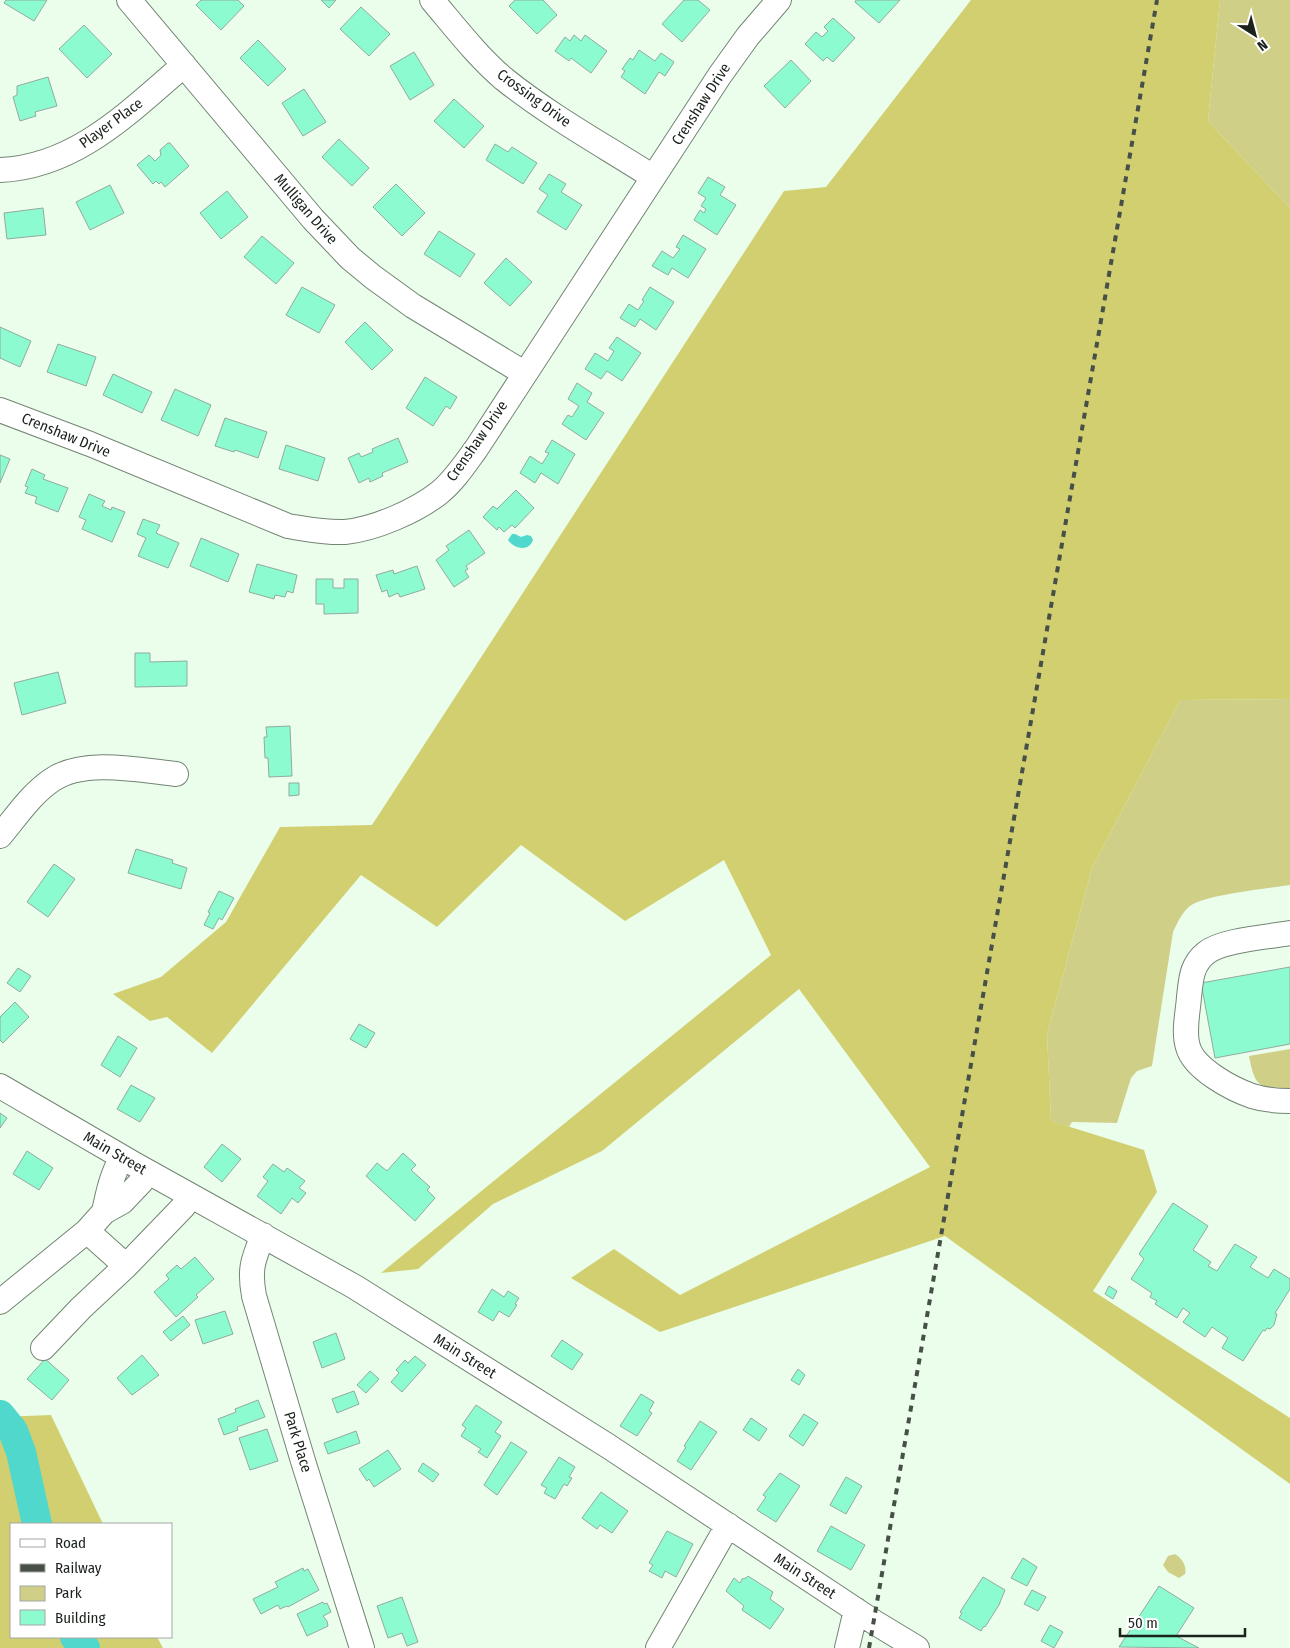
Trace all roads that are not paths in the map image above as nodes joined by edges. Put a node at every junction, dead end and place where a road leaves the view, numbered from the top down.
1 (129, 0) edge
2 (432, 0) edge
3 (779, 0) edge
4 (184, 65) junction
5 (0, 170) edge
6 (653, 177) junction
7 (524, 373) junction
8 (0, 410) edge
9 (176, 774) dead end
10 (0, 836) edge
11 (1290, 933) edge
12 (0, 1086) edge
13 (1290, 1101) edge
14 (122, 1157) junction
15 (148, 1172) junction
16 (191, 1196) junction
17 (104, 1212) junction
18 (87, 1231) junction
19 (263, 1235) junction
20 (126, 1266) junction
21 (0, 1302) edge
22 (43, 1348) dead end
23 (728, 1525) junction
24 (856, 1610) junction
25 (362, 1648) edge
26 (658, 1648) edge
27 (847, 1648) edge
28 (917, 1648) edge

1 - 4 street, Mulligan Drive
2 - 6 street, Crossing Drive
3 - 6 street, Crenshaw Drive
4 - 5 street, Player Place
4 - 7 street, Mulligan Drive
6 - 7 street, Crenshaw Drive
7 - 8 street, Crenshaw Drive
9 - 10 street
11 - 13 street
12 - 14 street, Main Street
14 - 15 street, Main Street
14 - 17 street
15 - 16 street, Main Street
15 - 17 street
16 - 19 street, Main Street
16 - 20 street
17 - 18 street
18 - 20 street
18 - 21 street
19 - 23 street, Main Street
19 - 25 street, Park Place
20 - 22 street
23 - 24 street, Main Street
23 - 26 street
24 - 27 street
24 - 28 street, Main Street

